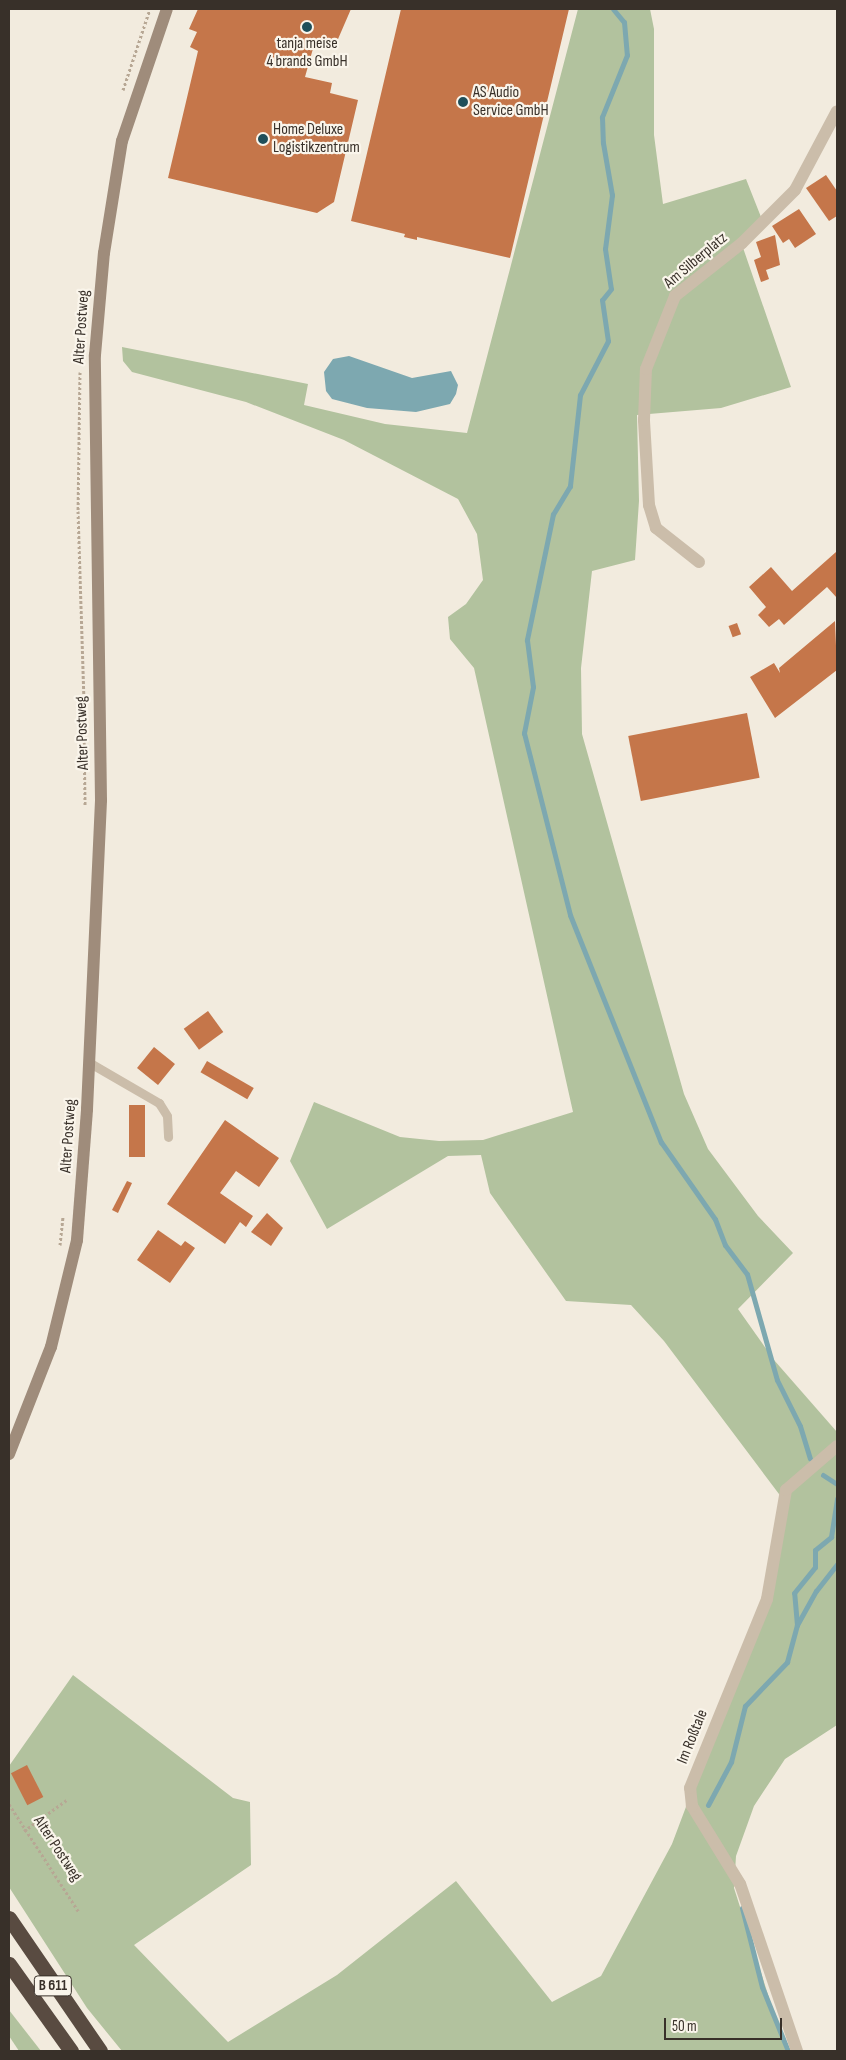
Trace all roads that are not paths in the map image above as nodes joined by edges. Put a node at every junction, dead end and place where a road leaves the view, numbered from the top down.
1 (167, 9) edge
2 (837, 111) edge
3 (699, 562) dead end
4 (90, 1063) junction
5 (168, 1137) dead end
6 (837, 1446) edge
7 (9, 1454) edge
8 (9, 1918) edge
9 (9, 1964) edge
10 (71, 2051) edge
11 (100, 2051) edge
12 (796, 2051) edge

1 - 4 street, Alter Postweg
2 - 3 street, Am Silberplatz
4 - 5 lane
4 - 7 street, Alter Postweg
6 - 12 street, Im Roßtale
8 - 11 highway, B 611
9 - 10 highway, B 611

